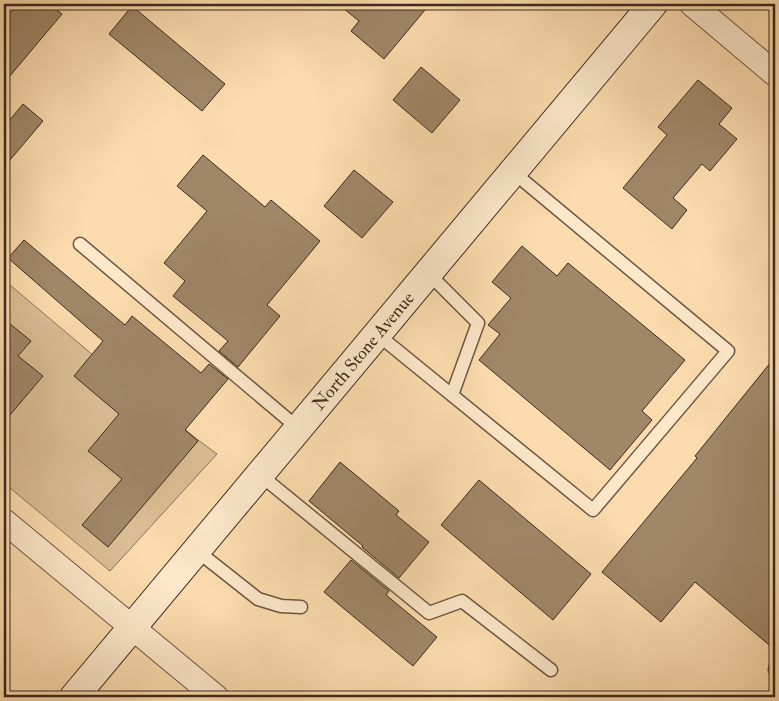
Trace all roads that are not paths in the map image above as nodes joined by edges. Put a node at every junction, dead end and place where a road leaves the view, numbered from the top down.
1 (653, 4) edge
2 (692, 4) edge
3 (775, 74) edge
4 (513, 172) junction
5 (80, 244) dead end
6 (428, 274) junction
7 (377, 334) junction
8 (452, 395) junction
9 (298, 428) junction
10 (260, 474) junction
11 (4, 521) edge
12 (196, 550) junction
13 (302, 607) dead end
14 (132, 627) junction
15 (550, 670) dead end
16 (74, 697) edge
17 (216, 697) edge

1 - 4 main road, North Stone Avenue
2 - 3 street
4 - 6 main road, North Stone Avenue
4 - 8 lane
5 - 9 lane
6 - 7 main road, North Stone Avenue
6 - 8 lane
7 - 8 lane
7 - 9 main road, North Stone Avenue
9 - 10 main road, North Stone Avenue
10 - 12 main road, North Stone Avenue
10 - 15 lane
11 - 14 street
12 - 13 lane
12 - 14 main road, North Stone Avenue
14 - 16 main road, North Stone Avenue
14 - 17 street

